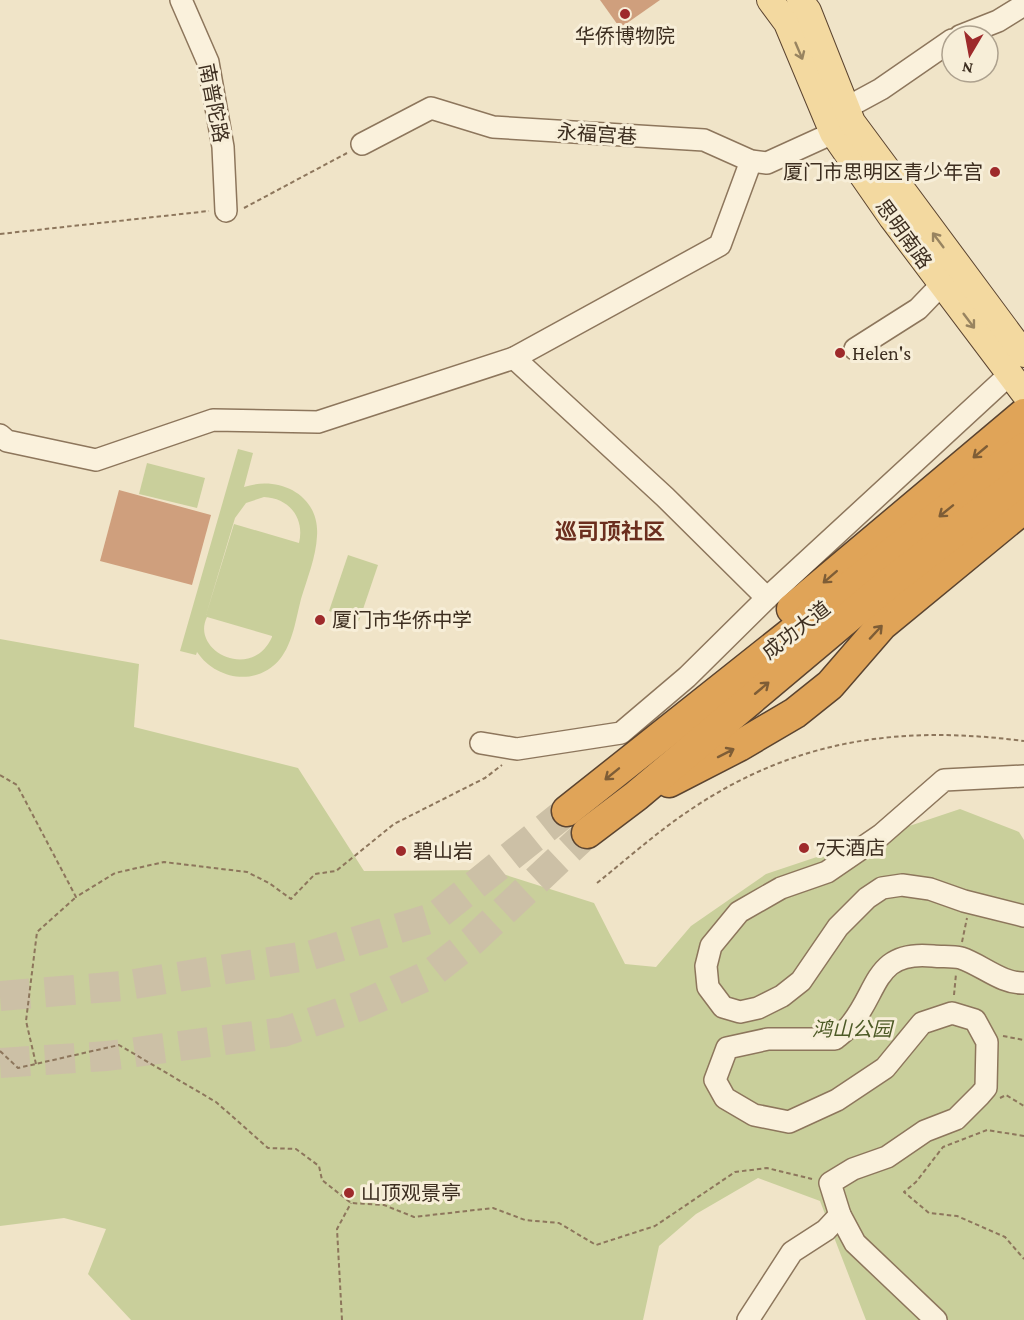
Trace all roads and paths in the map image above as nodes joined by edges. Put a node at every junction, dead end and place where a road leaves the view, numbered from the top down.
1 (181, 0) edge
2 (770, 0) edge
3 (800, 0) edge
4 (1024, 5) edge
5 (990, 24) edge
6 (940, 48) edge
7 (846, 108) junction
8 (833, 133) junction
9 (362, 144) joint
10 (751, 161) junction
11 (226, 211) junction
12 (0, 234) edge
13 (942, 284) junction
14 (855, 349) dead end
15 (514, 358) junction
16 (1019, 373) edge
17 (1024, 414) edge
18 (0, 435) edge
19 (1024, 448) edge
20 (1024, 478) edge
21 (1024, 508) edge
22 (881, 577) junction
23 (767, 598) junction
24 (1024, 741) edge
25 (481, 743) dead end
26 (523, 748) junction
27 (641, 750) junction
28 (0, 775) edge
29 (1024, 776) edge
30 (636, 796) junction
31 (567, 811) tunnel mouth
32 (588, 833) tunnel mouth
33 (597, 883) dead end
34 (76, 897) junction
35 (1024, 916) edge
36 (1024, 983) edge
37 (1024, 1040) edge
38 (987, 1042) junction
39 (0, 1051) edge
40 (36, 1064) junction
41 (1024, 1136) edge
42 (830, 1183) junction
43 (351, 1203) junction
44 (840, 1215) junction
45 (1024, 1259) edge
46 (342, 1320) edge
47 (748, 1320) edge
48 (936, 1320) edge

1 - 11 street, 南普陀路
2 -> 8 main road, 思明南路
3 - 7 main road, 思明南路
4 - 5 street
6 - 7 street
16 -> 7 main road, 思明南路
8 - 10 street
8 - 13 main road, 思明南路
9 - 10 street, 永福宫巷
9 - 11 path
10 - 15 street
11 - 12 path
13 - 14 street
13 -> 16 main road, 思明南路
15 - 18 street
15 - 23 street
16 - 23 street
17 -> 27 highway
19 -> 22 highway, 成功大道
20 - 22 highway, 成功大道
30 -> 21 highway
22 - 27 highway, 成功大道
30 -> 22 highway, 成功大道
23 - 26 street
24 - 33 path
25 - 26 street
26 - 34 path
27 -> 31 highway, 成功大道
28 - 34 path
29 - 35 street
30 - 32 highway, 成功大道
34 - 40 path
36 - 38 street
37 - 38 path
38 - 42 street
39 - 40 path
40 - 43 path
41 - 45 path
42 - 43 path
42 - 44 street
43 - 46 path
44 - 47 street
44 - 48 street

